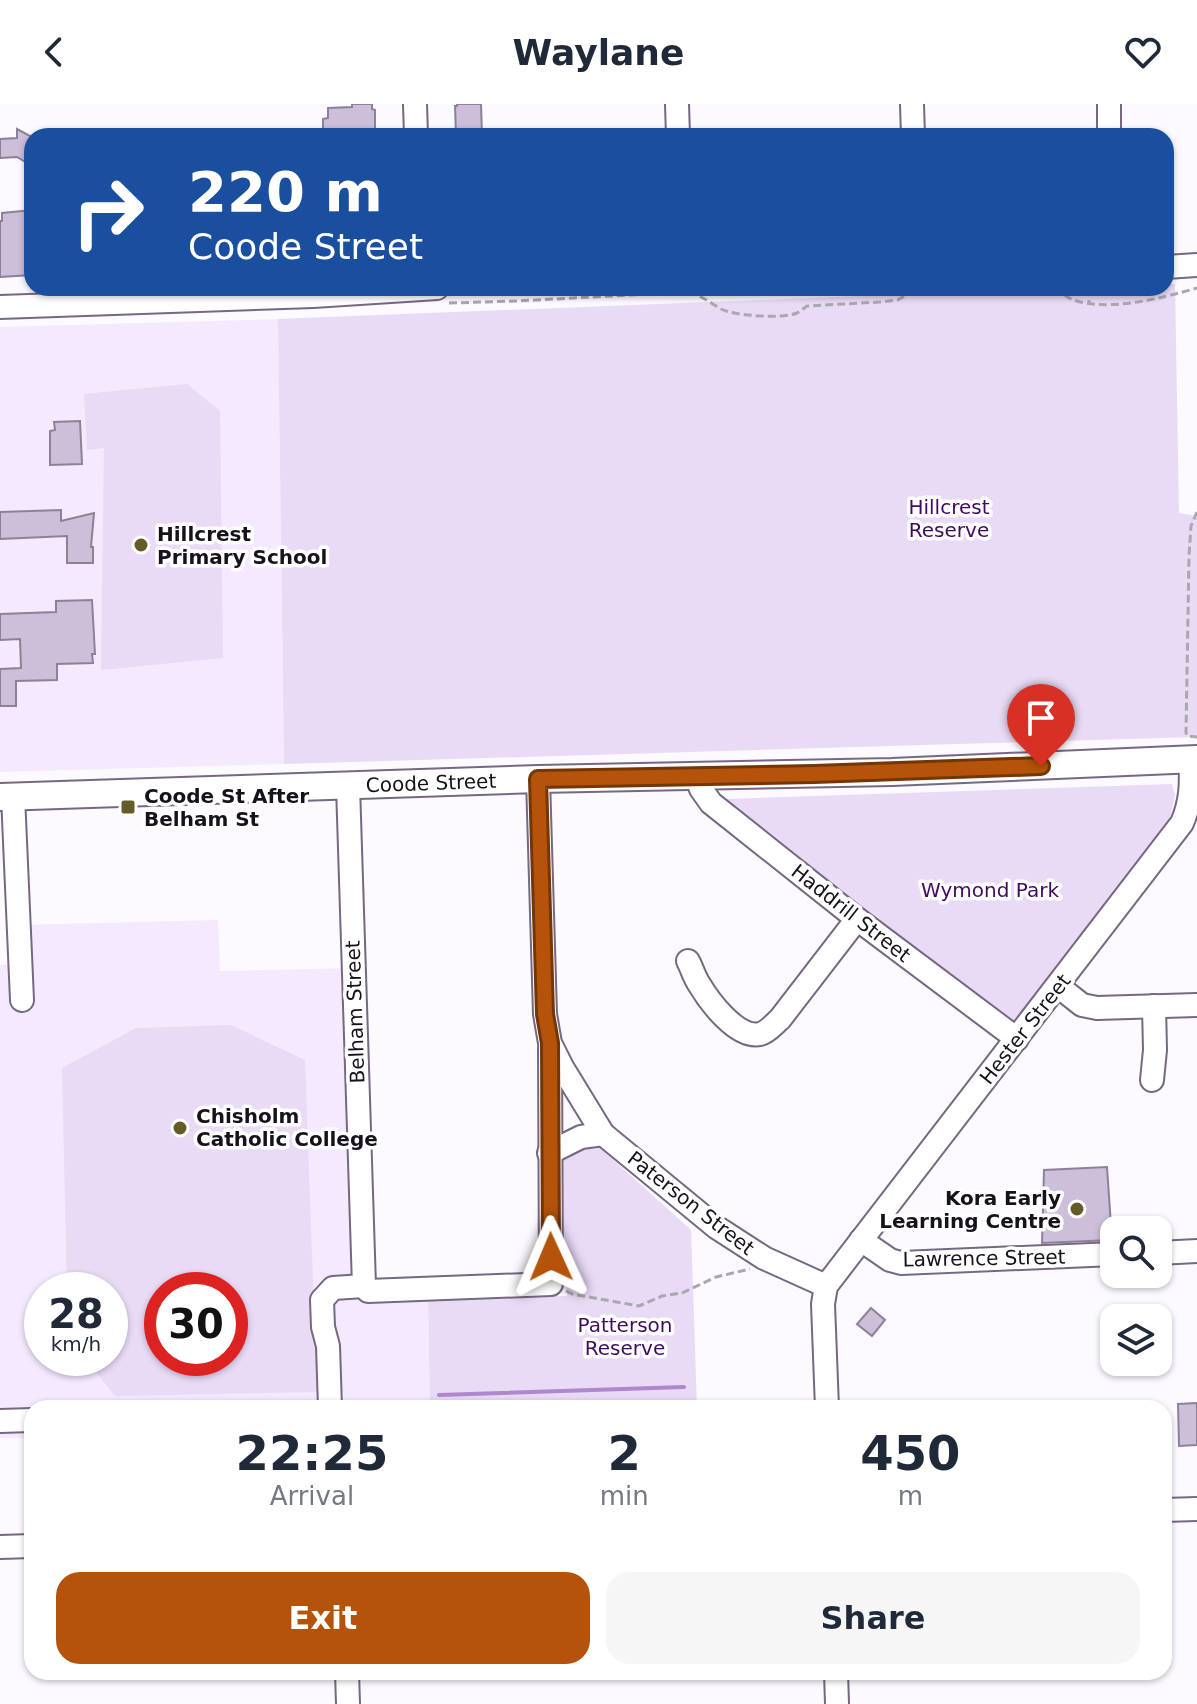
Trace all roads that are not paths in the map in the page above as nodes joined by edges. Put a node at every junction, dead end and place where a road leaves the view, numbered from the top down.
1 (415, 104) edge
2 (677, 104) edge
3 (912, 104) edge
4 (1109, 104) edge
5 (416, 128) edge
6 (678, 128) edge
7 (913, 128) edge
8 (1109, 128) edge
9 (1174, 269) edge
10 (1196, 275) edge
11 (313, 296) edge
12 (0, 307) edge
13 (1195, 752) edge
14 (696, 776) junction
15 (538, 779) junction
16 (348, 786) junction
17 (7, 797) edge
18 (857, 919) junction
19 (688, 961) dead end
20 (1058, 986) junction
21 (22, 1000) dead end
22 (1197, 1005) edge
23 (1154, 1006) junction
24 (1017, 1039) junction
25 (550, 1043) junction
26 (1152, 1080) dead end
27 (603, 1134) junction
28 (549, 1153) junction
29 (861, 1240) junction
30 (1197, 1251) edge
31 (1172, 1252) edge
32 (1100, 1255) edge
33 (364, 1286) junction
34 (826, 1286) junction
35 (330, 1400) edge
36 (827, 1400) edge
37 (24, 1420) edge
38 (0, 1421) edge
39 (1197, 1509) edge
40 (1172, 1510) edge
41 (24, 1546) edge
42 (0, 1547) edge
43 (347, 1680) edge
44 (836, 1680) edge
45 (348, 1704) edge
46 (837, 1704) edge

1 - 5 street
2 - 6 street
3 - 7 street
4 - 8 street
9 - 10 street
11 - 12 street
13 - 14 main road, Coode Street
13 - 20 street, Hester Street
14 - 15 main road, Coode Street
14 - 18 street, Haddrill Street
15 - 16 main road, Coode Street
15 - 25 street, Paterson Street
16 - 17 main road, Coode Street
16 - 33 street, Belham Street
17 - 21 street
18 - 19 street
18 - 24 street, Haddrill Street
20 - 23 street
20 - 24 street, Hester Street
22 - 23 street
23 - 26 street
24 - 29 street, Hester Street
25 - 27 street, Paterson Street
25 - 28 street, Paterson Street
27 - 28 street
27 - 34 street, Paterson Street
28 - 33 street, Paterson Street
29 - 32 street, Lawrence Street
29 - 34 street, Hester Street
30 - 31 street
33 - 35 street
34 - 36 street
37 - 38 street
39 - 40 street
41 - 42 street
43 - 45 street
44 - 46 street

